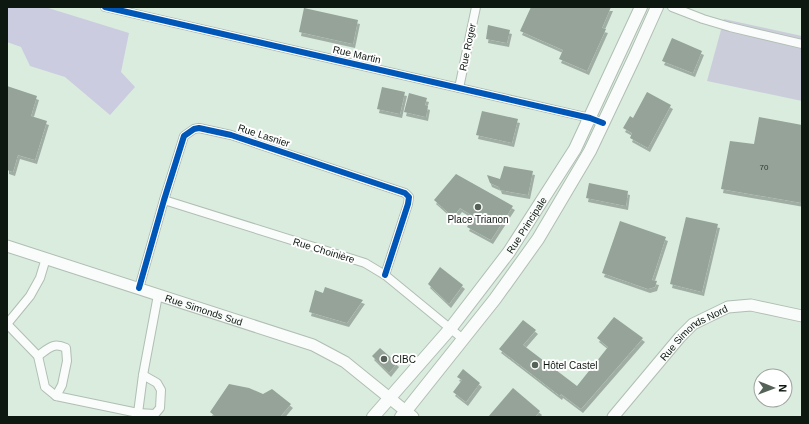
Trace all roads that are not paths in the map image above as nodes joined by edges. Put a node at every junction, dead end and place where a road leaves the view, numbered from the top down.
1 (105, 7) edge
2 (476, 7) edge
3 (641, 7) edge
4 (657, 7) edge
5 (672, 7) edge
6 (137, 10) edge
7 (802, 44) edge
8 (459, 88) junction
9 (590, 118) junction
10 (603, 123) junction
11 (164, 200) junction
12 (7, 246) edge
13 (46, 258) junction
14 (385, 275) junction
15 (139, 288) junction
16 (158, 295) junction
17 (802, 316) edge
18 (7, 324) edge
19 (450, 329) junction
20 (463, 339) junction
21 (38, 356) junction
22 (143, 375) junction
23 (56, 396) junction
24 (390, 398) junction
25 (138, 413) junction
26 (407, 415) edge
27 (373, 417) edge
28 (613, 417) edge

1 - 6 street, Rue Martin
2 - 8 street, Rue Roger
3 - 9 main road, Rue Principale
4 - 10 main road, Rue Principale
5 - 7 street
6 - 8 street, Rue Martin
8 - 9 street, Rue Martin
9 - 10 street, Rue Martin
9 - 19 main road, Rue Principale
10 - 20 main road, Rue Principale
11 - 14 street, Rue Choinière
11 - 14 street, Rue Lasnier
11 - 15 street, Rue Lasnier
12 - 13 street, Rue Simonds Sud
13 - 15 street, Rue Simonds Sud
13 - 18 street
14 - 19 street, Rue Choinière
15 - 16 street, Rue Simonds Sud
16 - 22 street
16 - 24 street, Rue Simonds Sud
17 - 28 street, Rue Simonds Nord
18 - 21 street
19 - 20 street, Rue Choinière
19 - 24 main road, Rue Principale
20 - 26 main road, Rue Principale
21 - 23 street
21 - 23 street
22 - 25 street
22 - 25 street
23 - 25 street
24 - 26 street
24 - 27 main road, Rue Principale

